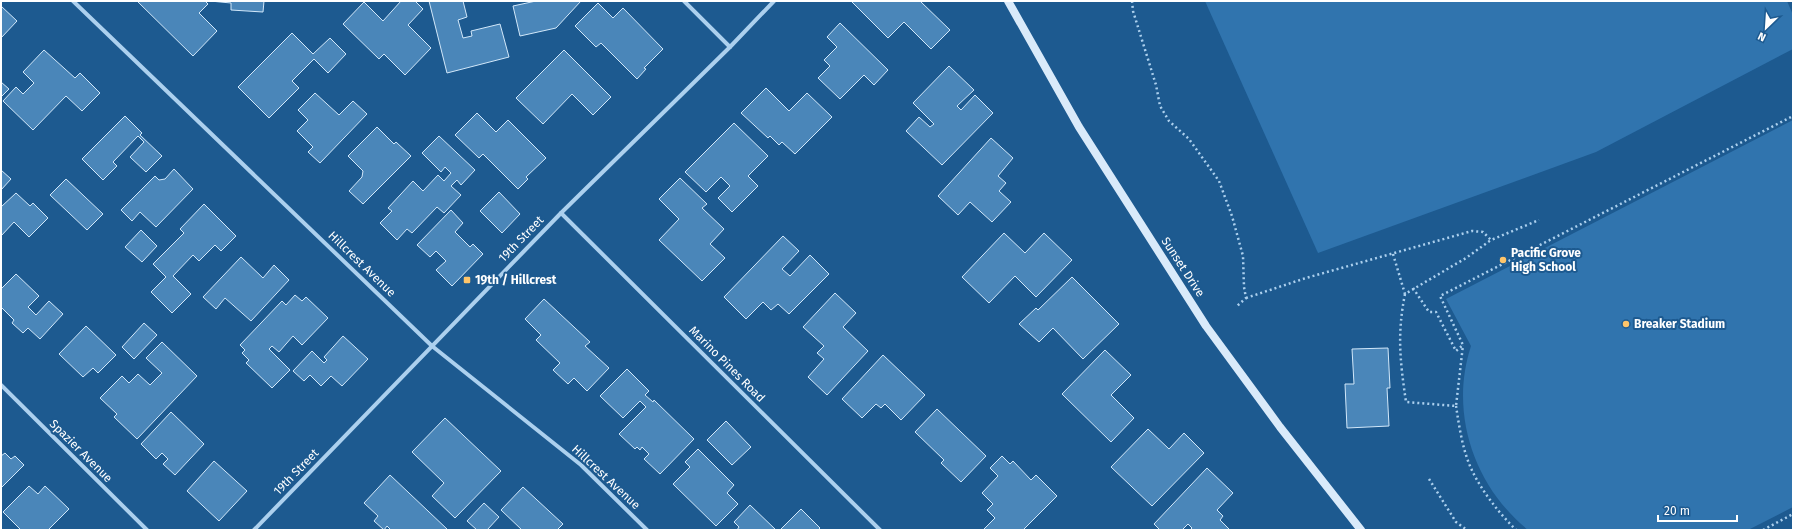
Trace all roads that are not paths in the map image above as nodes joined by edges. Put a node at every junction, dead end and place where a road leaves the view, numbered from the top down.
1 (73, 1) edge
2 (684, 1) edge
3 (774, 1) edge
4 (1008, 1) edge
5 (730, 47) junction
6 (561, 213) junction
7 (432, 346) junction
8 (1, 385) edge
9 (147, 530) edge
10 (254, 530) edge
11 (647, 530) edge
12 (880, 530) edge
13 (1361, 530) edge

1 - 7 street, Hillcrest Avenue
2 - 5 street
3 - 5 street, 19th Street
4 - 13 main road, Sunset Drive
5 - 6 street, 19th Street
6 - 7 street, 19th Street
6 - 12 street, Marino Pines Road
7 - 10 street, 19th Street
7 - 11 street, Hillcrest Avenue
8 - 9 street, Spazier Avenue

